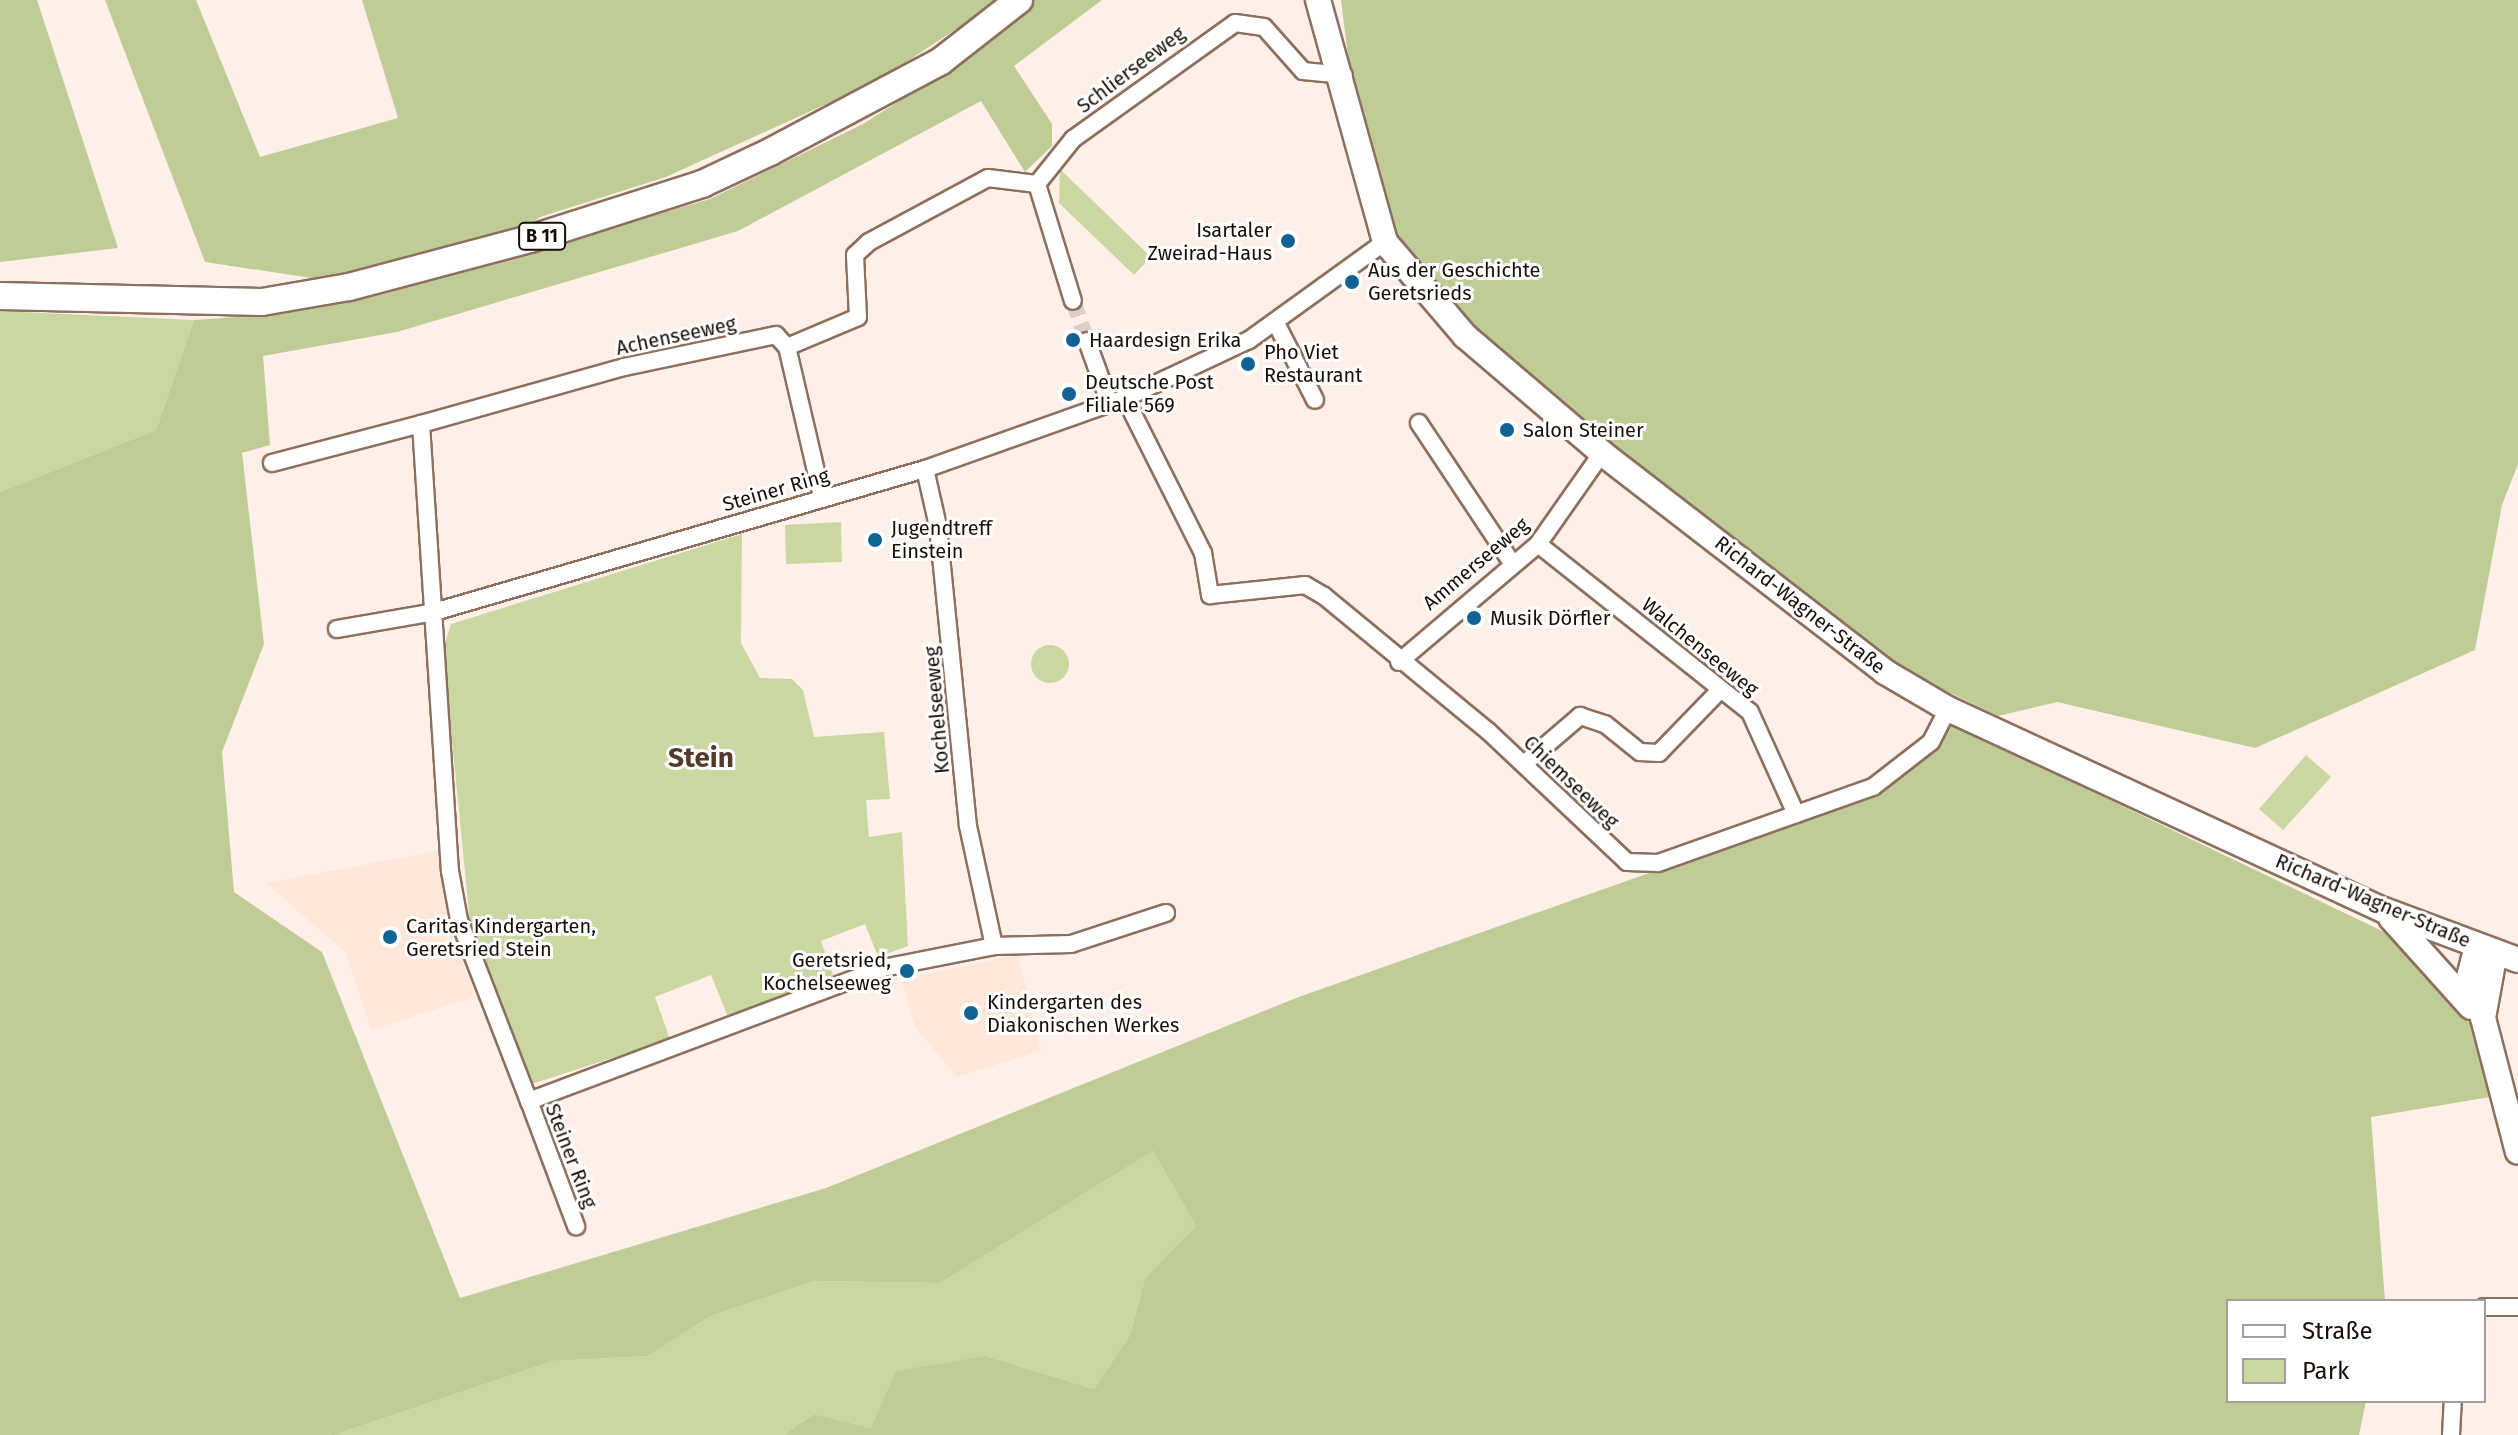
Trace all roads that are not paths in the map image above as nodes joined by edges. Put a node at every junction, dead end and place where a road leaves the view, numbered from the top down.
1 (1019, 0) edge
2 (1318, 0) edge
3 (1344, 75) junction
4 (1037, 184) junction
5 (1385, 242) junction
6 (0, 296) edge
7 (1073, 301) tunnel mouth
8 (1276, 323) junction
9 (1087, 341) tunnel mouth
10 (787, 347) junction
11 (1315, 400) dead end
12 (1117, 401) junction
13 (1419, 423) dead end
14 (421, 424) junction
15 (1602, 453) junction
16 (272, 463) dead end
17 (925, 469) junction
18 (822, 497) junction
19 (1538, 544) junction
20 (1512, 563) junction
21 (434, 612) junction
22 (337, 629) dead end
23 (1399, 662) junction
24 (1719, 691) junction
25 (1948, 709) junction
26 (1524, 764) junction
27 (1796, 814) junction
28 (2384, 910) junction
29 (1166, 913) dead end
30 (994, 946) junction
31 (2486, 949) junction
32 (2518, 960) edge
33 (2469, 1005) junction
34 (2484, 1030) junction
35 (529, 1101) junction
36 (2518, 1152) edge
37 (576, 1226) dead end
38 (2486, 1307) edge
39 (2518, 1307) edge
40 (2453, 1403) edge
41 (2451, 1435) edge

1 - 6 main road, B 11
2 - 3 street, Richard-Wagner-Straße
3 - 4 street, Schlierseeweg
3 - 5 street, Richard-Wagner-Straße
4 - 7 street
4 - 10 street
5 - 8 street, Steiner Ring
5 - 15 street, Richard-Wagner-Straße
8 - 11 street
8 - 12 street, Steiner Ring
9 - 12 street
10 - 14 street, Achenseeweg
10 - 18 street
12 - 17 street, Steiner Ring
12 - 23 street, Chiemseeweg
13 - 20 street
14 - 16 street, Achenseeweg
14 - 21 street
15 - 19 street, Ammerseeweg
15 - 25 street, Richard-Wagner-Straße
17 - 18 street, Steiner Ring
17 - 30 street, Kochelseeweg
18 - 21 street, Steiner Ring
19 - 20 street, Ammerseeweg
19 - 24 street, Walchenseeweg
20 - 23 street, Ammerseeweg
21 - 22 street, Steiner Ring
21 - 35 street, Steiner Ring
23 - 26 street, Chiemseeweg
24 - 26 street
24 - 27 street, Walchenseeweg
25 - 27 street, Chiemseeweg
25 - 28 street, Richard-Wagner-Straße
26 - 27 street, Chiemseeweg
28 - 31 street, Richard-Wagner-Straße
28 - 33 street
29 - 30 street, Steiner Ring
30 - 35 street, Steiner Ring
31 - 32 street, Richard-Wagner-Straße
31 - 33 street
31 - 34 street
33 - 34 street
34 - 36 street
35 - 37 street, Steiner Ring
38 - 39 street
40 - 41 street

